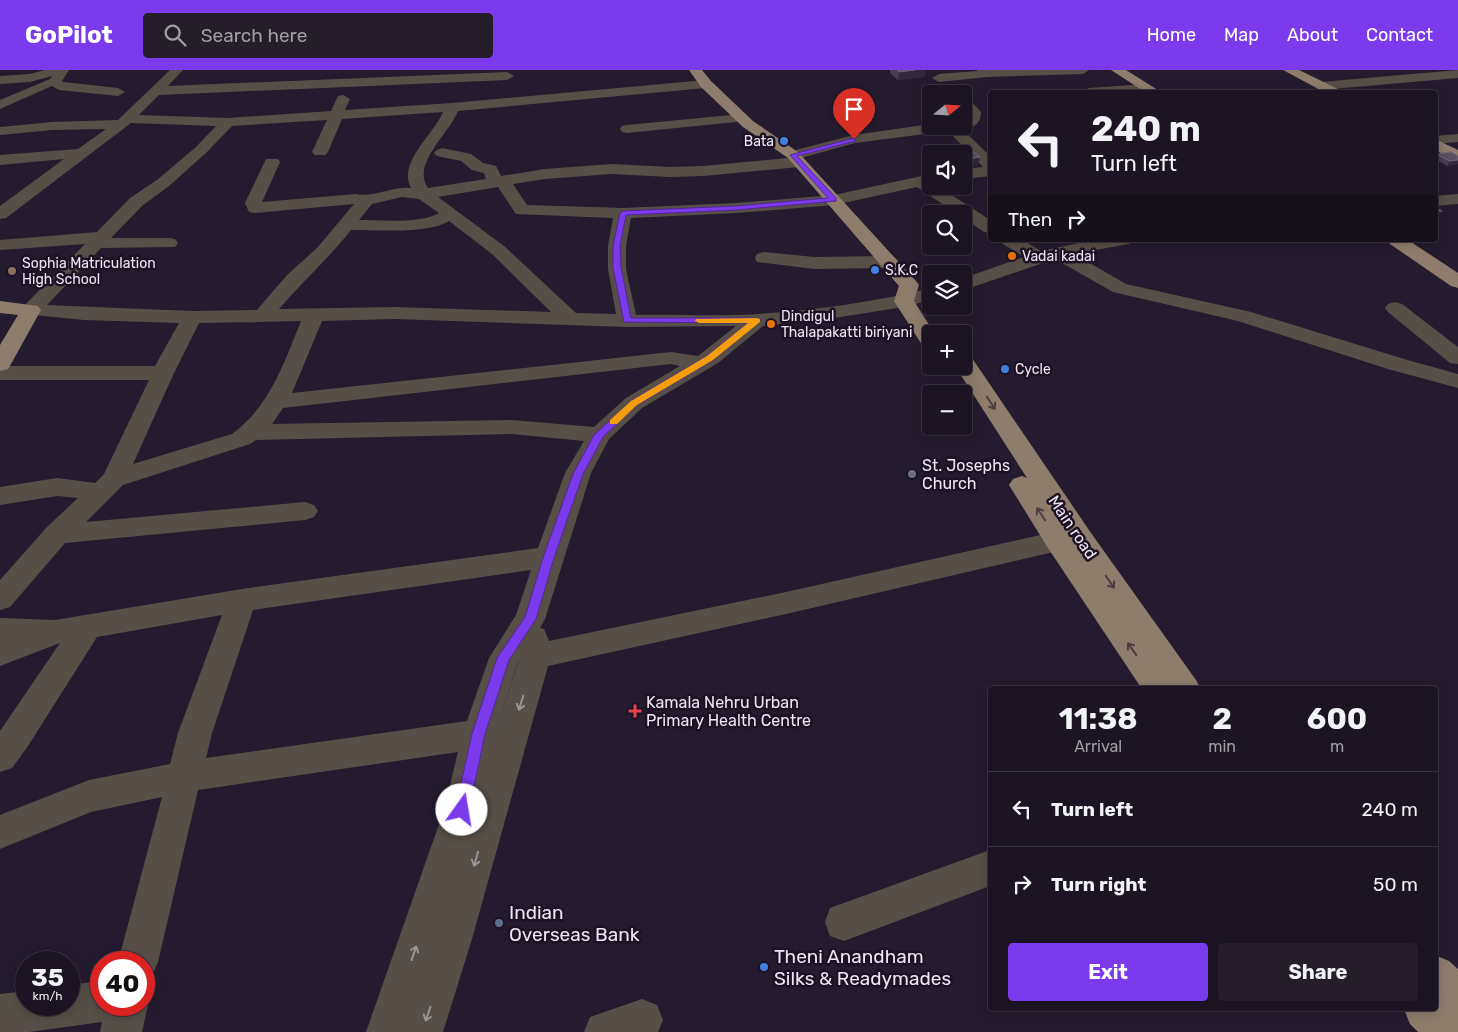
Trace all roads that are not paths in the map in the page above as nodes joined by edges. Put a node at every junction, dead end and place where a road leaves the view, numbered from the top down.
1 (177, 70) edge
2 (695, 70) edge
3 (1083, 70) edge
4 (1147, 70) edge
5 (1289, 70) edge
6 (1410, 70) edge
7 (1119, 71) edge
8 (984, 72) edge
9 (510, 73) edge
10 (59, 74) edge
11 (934, 74) edge
12 (1458, 74) edge
13 (1426, 77) junction
14 (0, 80) edge
15 (352, 82) junction
16 (706, 84) junction
17 (946, 85) edge
18 (1321, 86) junction
19 (1450, 87) dead end
20 (435, 89) edge
21 (1150, 90) edge
22 (1329, 90) edge
23 (156, 91) junction
24 (118, 92) dead end
25 (981, 98) dead end
26 (972, 99) edge
27 (493, 103) junction
28 (0, 105) edge
29 (452, 106) junction
30 (972, 110) edge
31 (336, 114) junction
32 (741, 118) junction
33 (972, 121) edge
34 (125, 122) junction
35 (228, 122) junction
36 (627, 129) dead end
37 (922, 130) edge
38 (0, 131) edge
39 (960, 135) edge
40 (1458, 138) edge
41 (1438, 141) edge
42 (1438, 144) edge
43 (320, 152) dead end
44 (442, 153) dead end
45 (81, 154) junction
46 (1458, 156) edge
47 (796, 158) junction
48 (0, 160) edge
49 (272, 162) dead end
50 (988, 163) edge
51 (988, 171) edge
52 (972, 173) edge
53 (922, 181) edge
54 (500, 183) junction
55 (424, 194) junction
56 (945, 195) edge
57 (834, 200) junction
58 (1445, 200) edge
59 (364, 201) junction
60 (958, 205) edge
61 (1458, 210) edge
62 (451, 213) junction
63 (623, 213) junction
64 (0, 214) edge
65 (988, 214) edge
66 (972, 216) joint
67 (347, 225) junction
68 (988, 227) edge
69 (98, 240) junction
70 (1014, 242) edge
71 (1113, 242) edge
72 (1399, 242) edge
73 (169, 243) dead end
74 (0, 245) edge
75 (1048, 255) junction
76 (764, 258) dead end
77 (889, 262) junction
78 (972, 281) edge
79 (1458, 282) edge
80 (916, 295) edge
81 (0, 307) edge
82 (1395, 308) dead end
83 (31, 310) junction
84 (314, 315) junction
85 (262, 316) junction
86 (192, 317) junction
87 (570, 319) junction
88 (627, 320) junction
89 (757, 320) junction
90 (925, 325) edge
91 (938, 325) edge
92 (1458, 358) edge
93 (699, 363) junction
94 (0, 364) edge
95 (0, 373) edge
96 (163, 373) junction
97 (971, 375) edge
98 (1458, 381) edge
99 (276, 402) junction
100 (972, 406) edge
101 (253, 432) junction
102 (599, 435) junction
103 (106, 485) junction
104 (0, 496) edge
105 (305, 511) dead end
106 (57, 534) junction
107 (1069, 541) junction
108 (549, 558) junction
109 (0, 599) edge
110 (242, 600) junction
111 (530, 619) junction
112 (88, 626) junction
113 (0, 630) edge
114 (55, 632) junction
115 (0, 654) edge
116 (536, 656) junction
117 (1158, 686) edge
118 (1183, 686) edge
119 (478, 734) junction
120 (0, 756) edge
121 (183, 777) junction
122 (0, 832) edge
123 (988, 869) edge
124 (844, 922) dead end
125 (141, 951) edge
126 (1438, 978) edge
127 (1458, 998) edge
128 (90, 1003) edge
129 (1427, 1011) edge
130 (0, 1015) edge
131 (125, 1016) edge
132 (121, 1032) edge
133 (387, 1032) edge
134 (422, 1032) edge
135 (1447, 1032) edge

1 - 23 street
2 - 16 main road
3 - 8 street
4 - 7 street
5 - 18 main road
6 - 13 street
7 - 21 main road
8 - 11 street
9 - 20 street
9 - 27 street
10 - 14 street
10 - 24 street
10 - 28 street
11 - 17 street
12 - 13 street
13 - 18 street
13 - 19 street
15 - 20 street
15 - 23 street
15 - 31 street
16 - 27 street
16 - 32 main road
18 - 22 main road
20 - 29 street
20 - 31 street
23 - 34 street
25 - 26 street
27 - 29 street
29 - 55 street
30 - 33 street
31 - 35 street
31 - 43 street
32 - 36 street
32 - 47 main road
34 - 35 street
34 - 38 street
34 - 45 street
35 - 69 street
37 - 47 street
39 - 50 street
40 - 41 street
42 - 46 main road
44 - 54 street
45 - 48 street
45 - 64 street
47 - 54 street
47 - 57 main road
49 - 59 street
51 - 52 street
53 - 57 street
54 - 55 street
54 - 63 street
55 - 59 street
55 - 62 street
56 - 60 street
57 - 63 street
57 - 77 main road
58 - 61 street
59 - 67 street
62 - 67 street
62 - 87 street
63 - 88 street
65 - 66 street
66 - 68 street
67 - 85 street
69 - 73 street
69 - 74 street
69 - 83 street
70 - 75 street
71 - 75 street
72 - 79 main road
75 - 78 street
75 - 98 street
76 - 77 street
77 - 80 main road
80 - 89 street
80 - 90 main road
80 - 91 main road
81 - 83 main road
82 - 92 street
83 - 86 street
83 - 94 main road
84 - 85 street
84 - 87 street
84 - 99 street
85 - 86 street
86 - 96 street
87 - 88 street
88 - 89 street
89 - 93 street
93 - 99 street
93 - 102 street
95 - 96 street
96 - 103 street
97 -> 107 main road, Main road
99 - 101 street
107 -> 100 main road, Main road
101 - 102 street
101 - 103 street
102 - 108 street
103 - 104 street
103 - 106 street
105 - 106 street
106 - 109 street
107 - 116 street
117 -> 107 main road, Main road
107 -> 118 main road, Main road
108 - 110 street
108 - 111 street
110 - 112 street
110 - 121 street
111 - 116 street
111 - 119 street
112 - 114 street
112 - 120 street
113 - 114 street
114 - 115 street
116 -> 134 street
119 - 121 street
133 -> 119 street
121 - 122 street
121 - 125 street
123 - 124 street
126 - 127 main road
128 - 130 street
129 - 135 main road
131 - 132 street

